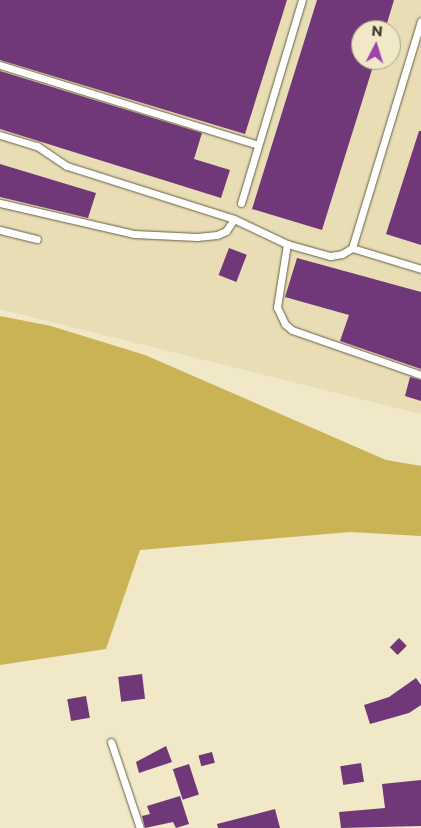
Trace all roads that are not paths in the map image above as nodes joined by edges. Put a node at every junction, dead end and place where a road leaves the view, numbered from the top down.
1 (302, 0) edge
2 (421, 21) edge
3 (0, 66) edge
4 (0, 135) edge
5 (258, 145) junction
6 (0, 203) edge
7 (241, 203) dead end
8 (234, 219) junction
9 (0, 230) edge
10 (37, 239) dead end
11 (287, 244) junction
12 (352, 248) junction
13 (421, 269) edge
14 (421, 375) edge
15 (111, 742) dead end
16 (140, 828) edge

1 - 5 lane
2 - 12 lane
3 - 5 lane
4 - 8 lane
5 - 7 lane
6 - 8 lane
8 - 11 lane
9 - 10 lane
11 - 12 lane
11 - 14 lane
12 - 13 lane
15 - 16 lane

